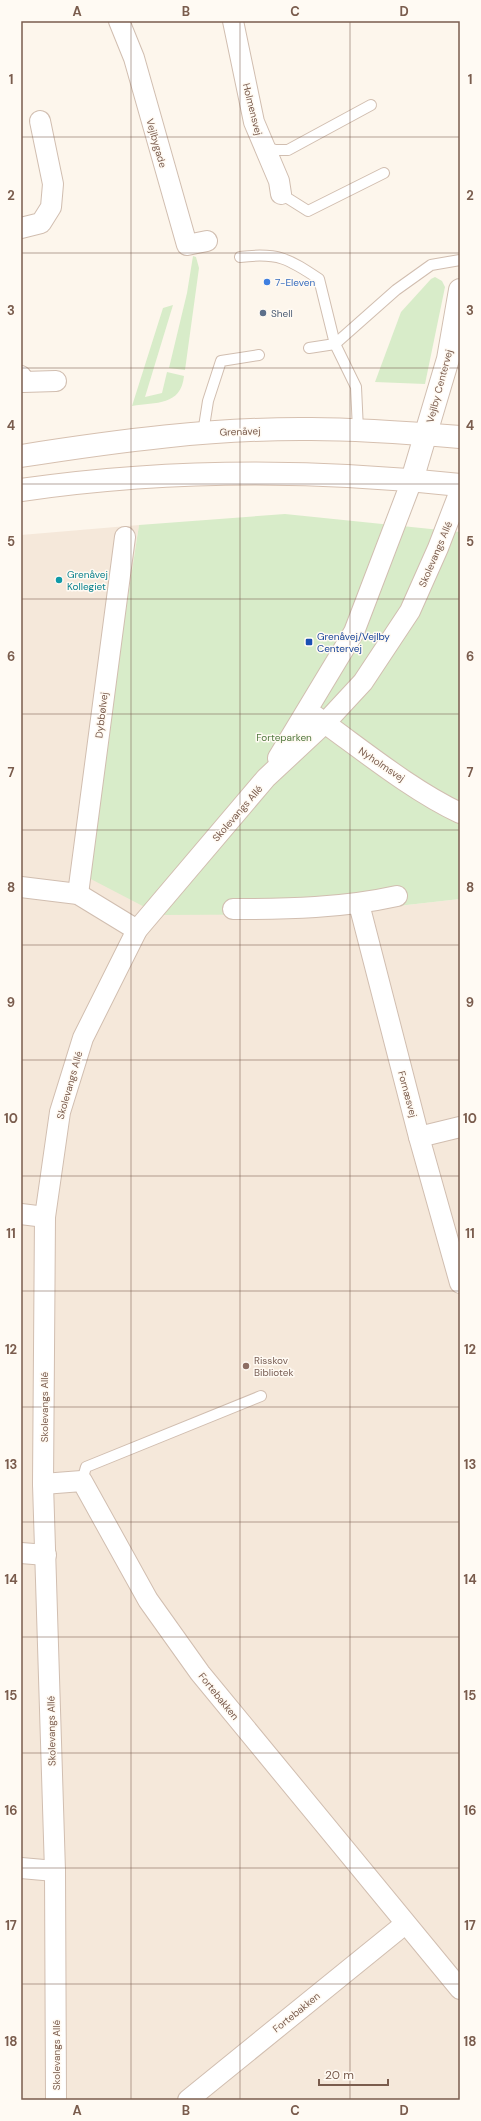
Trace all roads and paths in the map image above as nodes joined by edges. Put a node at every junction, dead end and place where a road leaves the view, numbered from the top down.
1 (119, 21) edge
2 (233, 21) edge
3 (371, 105) dead end
4 (40, 121) dead end
5 (264, 147) junction
6 (384, 173) dead end
7 (281, 194) joint
8 (21, 228) edge
9 (207, 241) dead end
10 (240, 257) dead end
11 (460, 260) edge
12 (460, 290) edge
13 (335, 344) junction
14 (309, 348) dead end
15 (260, 355) dead end
16 (21, 376) edge
17 (56, 381) dead end
18 (358, 430) junction
19 (203, 434) junction
20 (426, 434) junction
21 (460, 437) edge
22 (21, 456) edge
23 (412, 480) junction
24 (460, 485) edge
25 (21, 490) edge
26 (460, 491) edge
27 (125, 537) dead end
28 (307, 710) junction
29 (325, 723) junction
30 (266, 778) junction
31 (460, 813) edge
32 (21, 887) edge
33 (78, 894) junction
34 (397, 896) dead end
35 (359, 904) junction
36 (233, 909) dead end
37 (137, 930) junction
38 (460, 1127) edge
39 (419, 1137) junction
40 (21, 1214) edge
41 (45, 1217) junction
42 (460, 1283) edge
43 (261, 1396) dead end
44 (82, 1481) junction
45 (43, 1484) junction
46 (21, 1553) edge
47 (46, 1555) junction
48 (21, 1868) edge
49 (55, 1871) junction
50 (405, 1924) junction
51 (460, 1990) edge
52 (56, 2100) edge
53 (188, 2100) edge

1 - 9 street, Vejlbygade
2 - 5 street, Holmensvej
3 - 5 lane
4 - 8 street
5 - 7 street, Holmensvej
6 - 7 lane
10 - 13 lane
11 - 13 lane
12 - 20 main road, Vejlby Centervej
13 - 14 lane
13 - 18 lane
15 - 19 lane
16 - 17 street
18 - 19 main road, Grenåvej
18 - 20 main road, Grenåvej
19 - 22 main road, Grenåvej
20 - 21 main road, Grenåvej
20 - 23 main road, Vejlby Centervej
23 - 24 main road
23 - 25 main road
23 - 28 street, Skolevangs Allé
26 - 29 street, Skolevangs Allé
27 - 33 street, Dybbølvej
28 - 29 street, Nyholmsvej
28 - 30 street, Skolevangs Allé
29 - 30 street, Skolevangs Allé
29 - 31 street, Nyholmsvej
30 - 37 street, Skolevangs Allé
32 - 33 street
33 - 37 street
34 - 35 street
35 - 36 street
35 - 39 street, Fornæsvej
37 - 41 street, Skolevangs Allé
38 - 39 street
39 - 42 street, Fornæsvej
40 - 41 street
41 - 45 street, Skolevangs Allé
43 - 44 lane
44 - 45 street
44 - 50 street, Fortebakken
45 - 47 street, Skolevangs Allé
46 - 47 street
47 - 49 street, Skolevangs Allé
48 - 49 street
49 - 52 street, Skolevangs Allé
50 - 51 street, Fortebakken
50 - 53 street, Fortebakken

